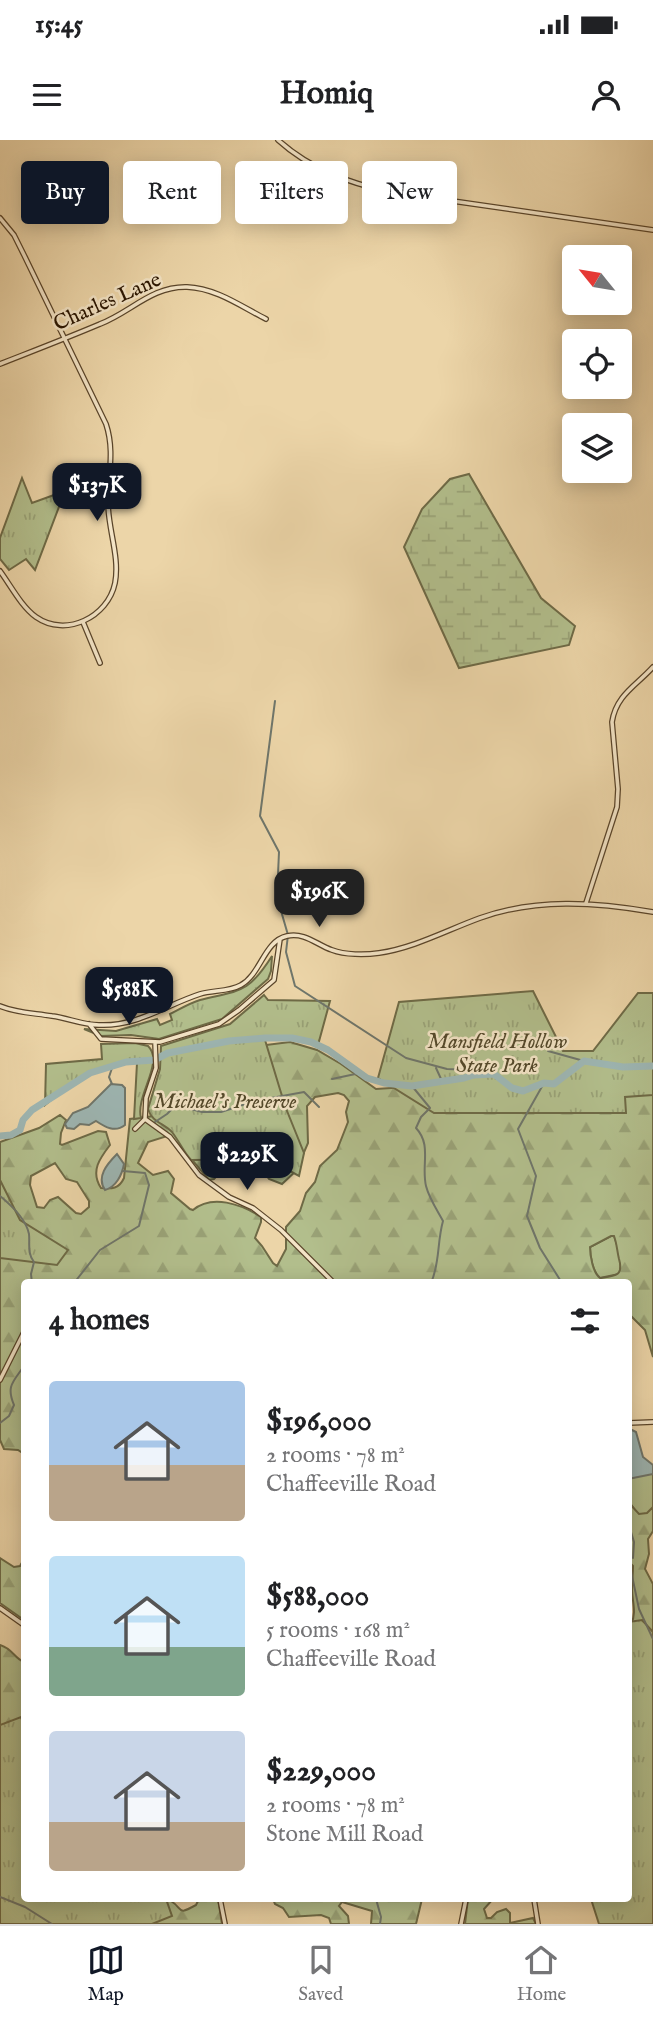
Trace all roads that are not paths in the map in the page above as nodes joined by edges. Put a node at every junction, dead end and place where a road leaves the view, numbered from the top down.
1 (278, 140) edge
2 (0, 218) edge
3 (653, 230) edge
4 (266, 319) dead end
5 (65, 338) junction
6 (0, 364) edge
7 (0, 571) edge
8 (83, 622) junction
9 (100, 663) dead end
10 (653, 667) edge
11 (586, 903) junction
12 (653, 912) edge
13 (279, 939) junction
14 (0, 1006) edge
15 (89, 1024) junction
16 (155, 1042) junction
17 (145, 1119) junction
18 (135, 1129) dead end
19 (330, 1279) edge
20 (21, 1338) edge
21 (0, 1380) edge
22 (653, 1422) edge
23 (632, 1423) edge
24 (0, 1608) edge
25 (21, 1623) edge
26 (221, 1902) edge
27 (465, 1902) edge
28 (534, 1902) edge
29 (225, 1924) edge
30 (461, 1924) edge
31 (538, 1924) edge

1 - 3 street
2 - 5 street
4 - 5 street, Charles Lane
5 - 6 street, Charles Lane
5 - 8 street
7 - 8 street
8 - 9 street
10 - 11 street
11 - 12 street
11 - 13 street
13 - 15 street
13 - 16 street
14 - 15 street
15 - 16 street
16 - 17 street
17 - 18 street
17 - 19 street
20 - 21 street
22 - 23 street
24 - 25 street
26 - 29 street
27 - 30 street
28 - 31 street

